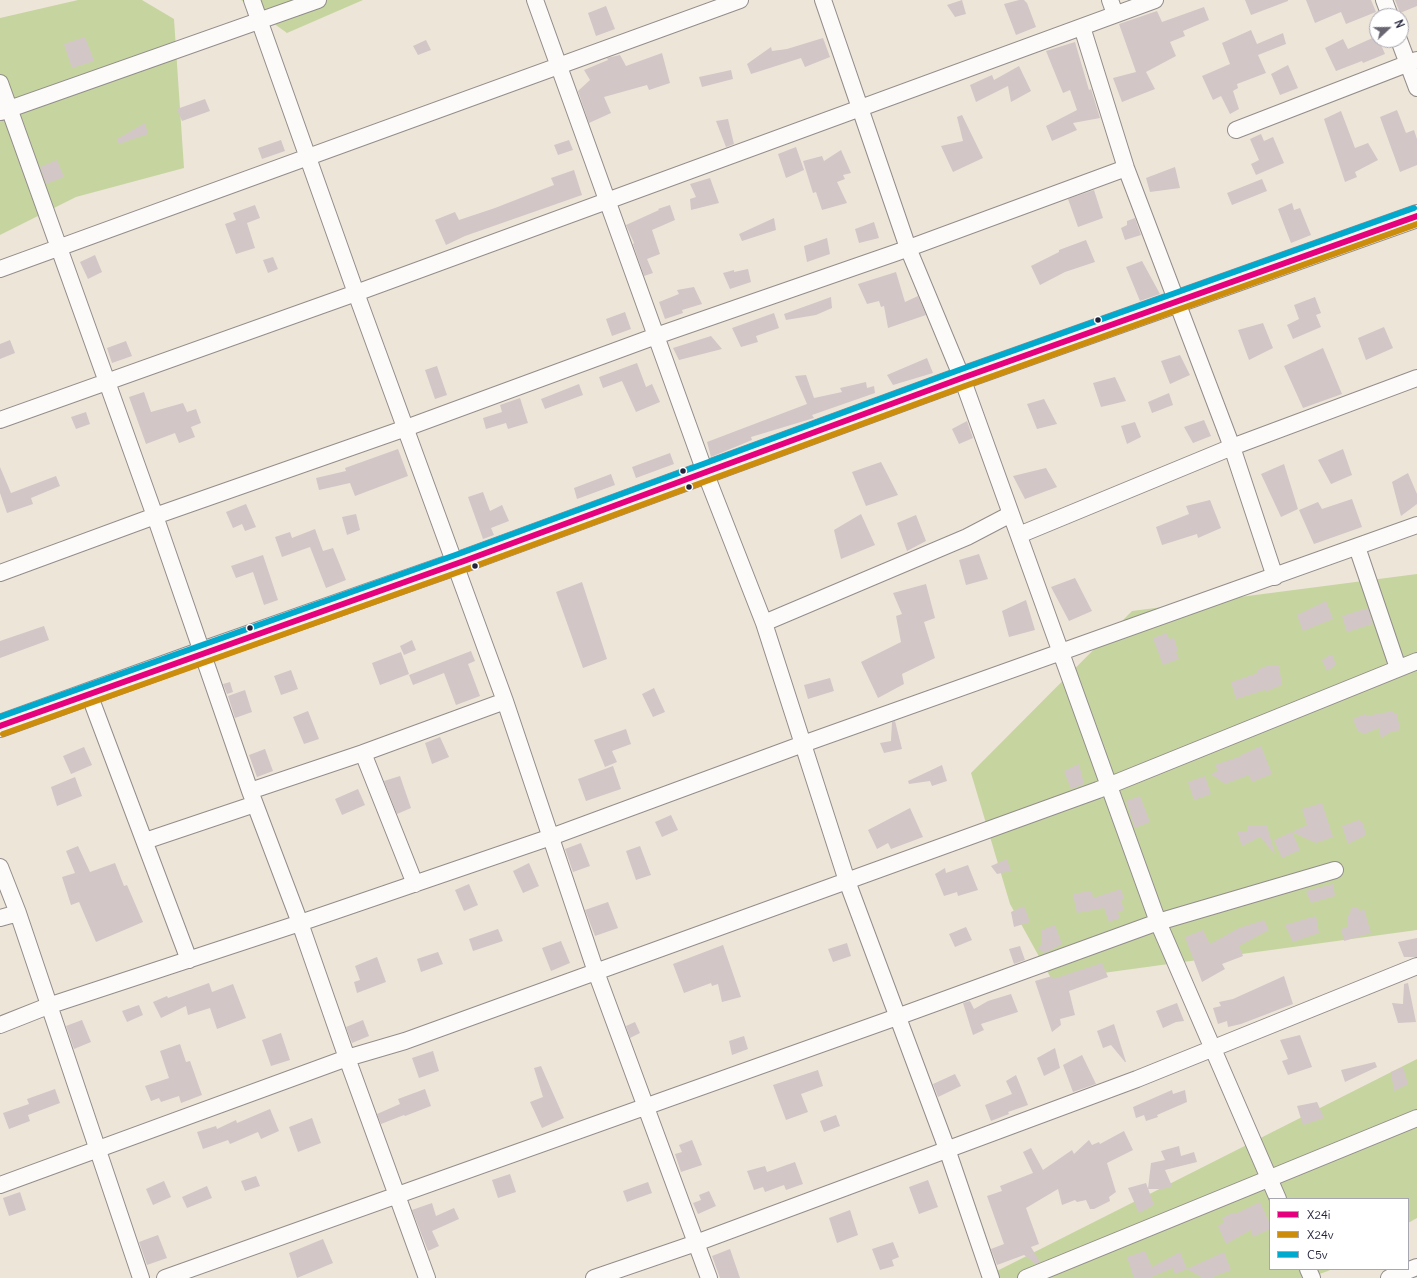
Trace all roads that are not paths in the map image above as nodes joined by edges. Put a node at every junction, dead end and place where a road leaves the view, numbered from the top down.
1 (252, 0) edge
2 (318, 0) edge
3 (535, 0) edge
4 (740, 0) edge
5 (823, 0) edge
6 (1155, 0) edge
7 (1113, 7) edge
8 (261, 21) junction
9 (1082, 26) junction
10 (1404, 48) edge
11 (1412, 62) edge
12 (560, 67) junction
13 (0, 83) edge
14 (1417, 88) edge
15 (860, 109) junction
16 (5, 110) edge
17 (1236, 130) dead end
18 (308, 158) junction
19 (1126, 168) junction
20 (606, 200) junction
21 (1417, 216) edge
22 (59, 248) junction
23 (908, 248) junction
24 (0, 269) edge
25 (356, 293) junction
26 (1177, 301) junction
27 (656, 336) junction
28 (962, 378) junction
29 (1417, 378) edge
30 (108, 382) junction
31 (0, 420) edge
32 (406, 428) junction
33 (1232, 447) junction
34 (705, 472) junction
35 (1010, 514) junction
36 (155, 516) junction
37 (1417, 525) edge
38 (1019, 535) junction
39 (1357, 547) junction
40 (455, 564) junction
41 (0, 573) edge
42 (1276, 576) junction
43 (764, 623) junction
44 (202, 652) junction
45 (1061, 652) junction
46 (1417, 661) edge
47 (1398, 668) junction
48 (89, 694) junction
49 (505, 701) junction
50 (0, 726) edge
51 (803, 744) junction
52 (363, 753) junction
53 (1108, 786) junction
54 (252, 797) junction
55 (551, 837) junction
56 (145, 841) junction
57 (0, 867) edge
58 (1335, 870) dead end
59 (847, 881) junction
60 (415, 884) junction
61 (18, 913) junction
62 (0, 918) edge
63 (1158, 922) junction
64 (300, 923) junction
65 (189, 960) junction
66 (1417, 966) edge
67 (596, 972) junction
68 (48, 1006) junction
69 (897, 1017) junction
70 (0, 1025) edge
71 (1212, 1050) junction
72 (347, 1058) junction
73 (646, 1106) junction
74 (1417, 1118) edge
75 (98, 1149) junction
76 (947, 1149) junction
77 (1269, 1178) junction
78 (0, 1185) edge
79 (397, 1195) junction
80 (1278, 1198) edge
81 (696, 1243) junction
82 (1417, 1267) edge
83 (141, 1278) edge
84 (166, 1278) edge
85 (427, 1278) edge
86 (594, 1278) edge
87 (709, 1278) edge
88 (991, 1278) edge
89 (1026, 1278) edge
90 (1389, 1278) edge

1 - 8 street
2 - 8 street
3 - 12 street
4 - 12 street
5 - 15 street
6 - 7 street
7 - 9 street
8 - 16 street
8 - 18 street
9 - 15 street
9 - 19 street
10 - 11 street
11 - 14 street
11 - 17 street
12 - 18 street
12 - 20 street
13 - 16 street
15 - 20 street
15 - 23 street
16 - 22 street
18 - 22 street
18 - 25 street
19 - 23 street
19 - 26 street
20 - 25 street
20 - 27 street
21 - 26 street
22 - 24 street
22 - 30 street
23 - 27 street
23 - 28 street
25 - 30 street
25 - 32 street
26 - 28 street
26 - 33 street
27 - 32 street
27 - 34 street
28 - 34 street
28 - 35 street
29 - 33 street
30 - 31 street
30 - 36 street
32 - 36 street
32 - 40 street
33 - 38 street
33 - 42 street
34 - 40 street
34 - 43 street
35 - 38 street
35 - 43 street
36 - 41 street
36 - 44 street
37 - 39 street
38 - 45 street
39 - 42 street
39 - 47 street
40 - 44 street
40 - 49 street
42 - 45 street
43 - 51 street
44 - 48 street
44 - 54 street
45 - 51 street
45 - 53 street
46 - 47 street
47 - 53 street
48 - 50 street
48 - 56 street
49 - 52 street
49 - 55 street
51 - 55 street
51 - 59 street
52 - 54 street
52 - 60 street
53 - 59 street
53 - 63 street
54 - 56 street
54 - 64 street
55 - 60 street
55 - 67 street
56 - 65 street
57 - 61 street
58 - 63 street
59 - 67 street
59 - 69 street
60 - 64 street
61 - 62 street
61 - 68 street
63 - 69 street
63 - 71 street
64 - 65 street
64 - 72 street
65 - 68 street
66 - 71 street
67 - 72 street
67 - 73 street
68 - 70 street
68 - 75 street
69 - 73 street
69 - 76 street
71 - 76 street
71 - 77 street
72 - 75 street
72 - 79 street
73 - 79 street
73 - 81 street
74 - 77 street
75 - 78 street
75 - 83 street
76 - 81 street
76 - 88 street
77 - 80 street
77 - 89 street
79 - 84 street
79 - 85 street
81 - 86 street
81 - 87 street
82 - 90 street

